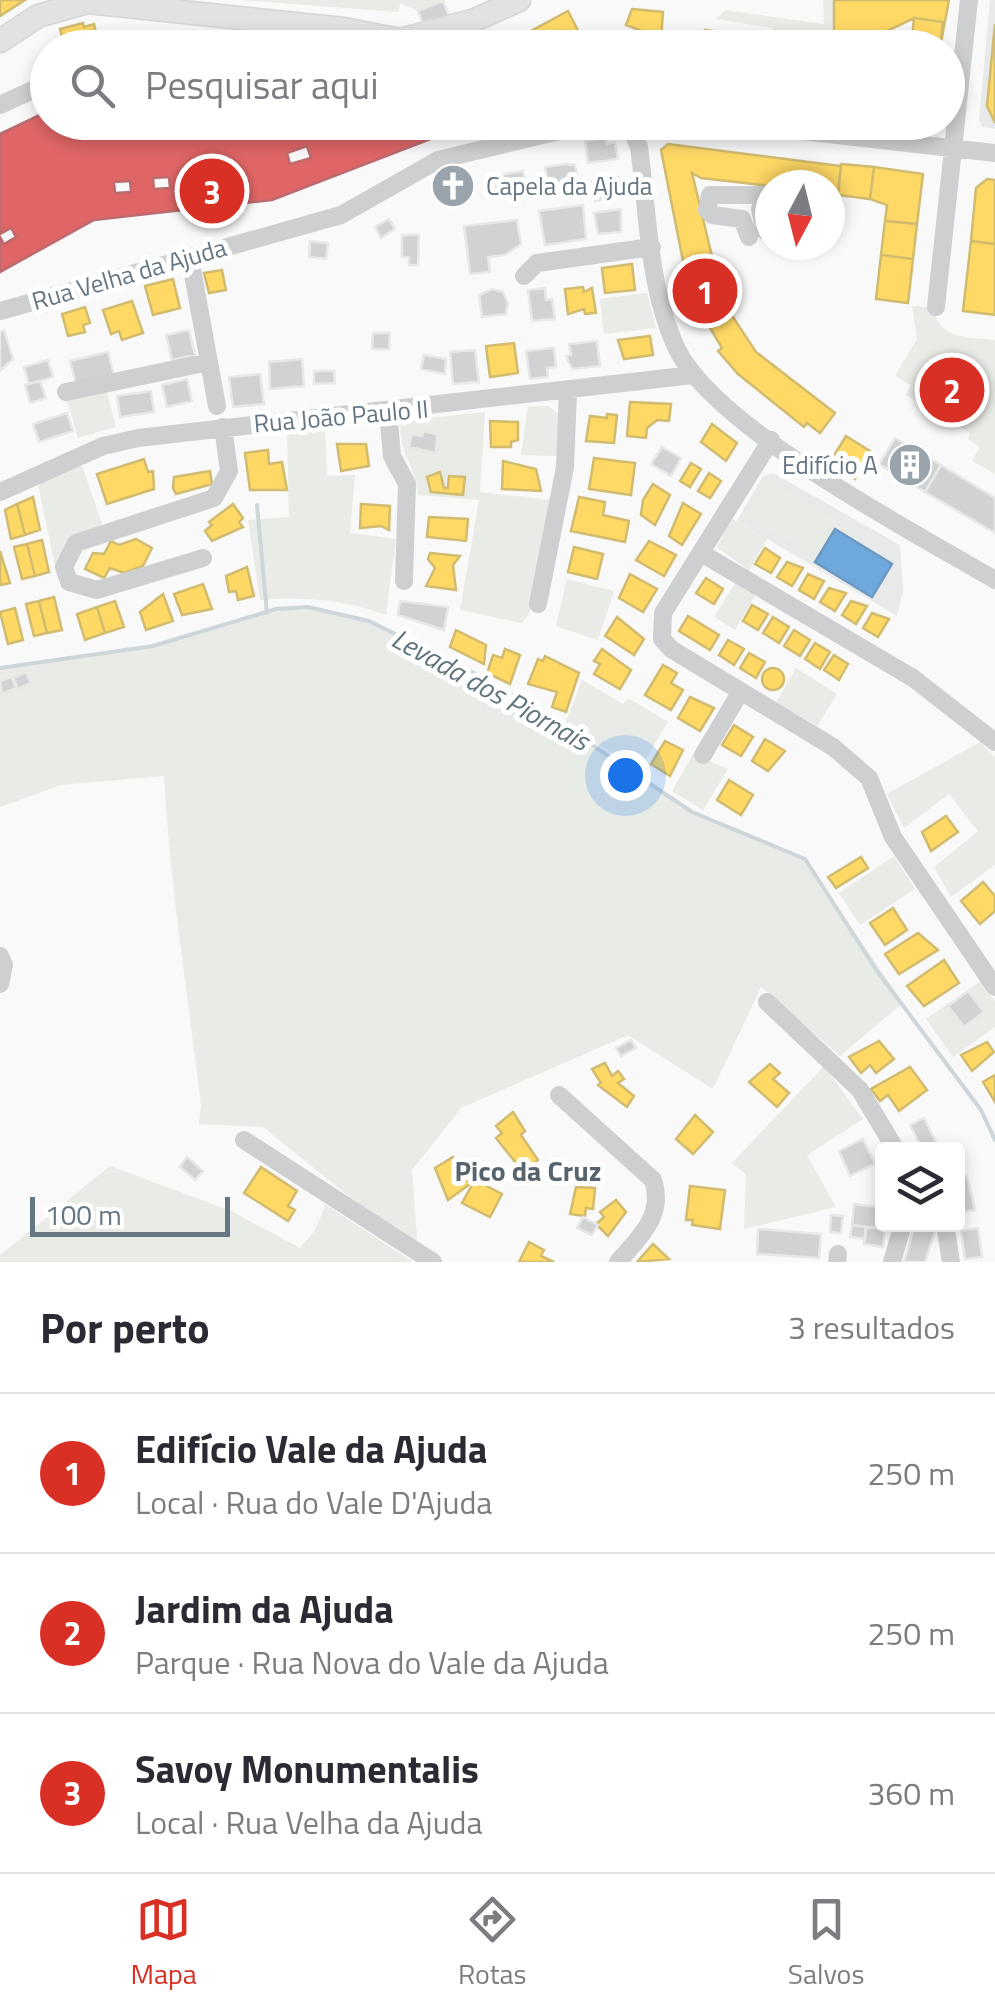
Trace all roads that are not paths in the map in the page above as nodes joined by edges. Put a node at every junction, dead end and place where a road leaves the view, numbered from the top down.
1 (519, 0) edge
2 (969, 0) edge
3 (474, 10) edge
4 (349, 30) edge
5 (965, 37) edge
6 (0, 41) edge
7 (30, 91) edge
8 (0, 105) edge
9 (521, 140) edge
10 (636, 140) edge
11 (882, 140) edge
12 (954, 140) edge
13 (953, 148) junction
14 (995, 153) edge
15 (768, 195) edge
16 (652, 247) junction
17 (190, 258) junction
18 (524, 276) dead end
19 (936, 307) dead end
20 (0, 311) edge
21 (209, 362) junction
22 (693, 375) junction
23 (66, 392) dead end
24 (568, 392) junction
25 (217, 406) dead end
26 (388, 412) junction
27 (224, 427) junction
28 (771, 440) junction
29 (0, 492) edge
30 (701, 552) junction
31 (203, 558) dead end
32 (995, 580) edge
33 (404, 581) dead end
34 (538, 604) dead end
35 (741, 691) junction
36 (990, 738) edge
37 (703, 755) dead end
38 (0, 956) edge
39 (0, 984) edge
40 (995, 988) edge
41 (767, 1002) dead end
42 (559, 1095) dead end
43 (244, 1140) dead end
44 (891, 1142) edge
45 (901, 1232) edge
46 (946, 1232) edge
47 (433, 1262) edge
48 (618, 1262) edge
49 (892, 1262) edge
50 (951, 1262) edge

1 - 3 main road
2 - 5 street
4 - 6 main road
7 - 8 street
9 - 17 street, Rua Velha da Ajuda
10 - 16 street
11 - 13 street
12 - 13 street
13 - 14 street
13 - 19 street
15 - 15 street
16 - 18 street
16 - 22 street
17 - 20 street, Rua Velha da Ajuda
17 - 21 street
21 - 23 street
21 - 25 street
22 - 24 street, Rua João Paulo II
22 - 28 street
24 - 26 street, Rua João Paulo II
24 - 34 street
26 - 27 street, Rua João Paulo II
26 - 33 street
27 - 29 street, Rua João Paulo II
27 - 31 street
28 - 30 street
28 - 32 street
30 - 35 street
30 - 36 street
35 - 37 street
35 - 40 street
38 - 39 street
41 - 44 street
42 - 48 street
43 - 47 street
45 - 49 street
46 - 50 street

